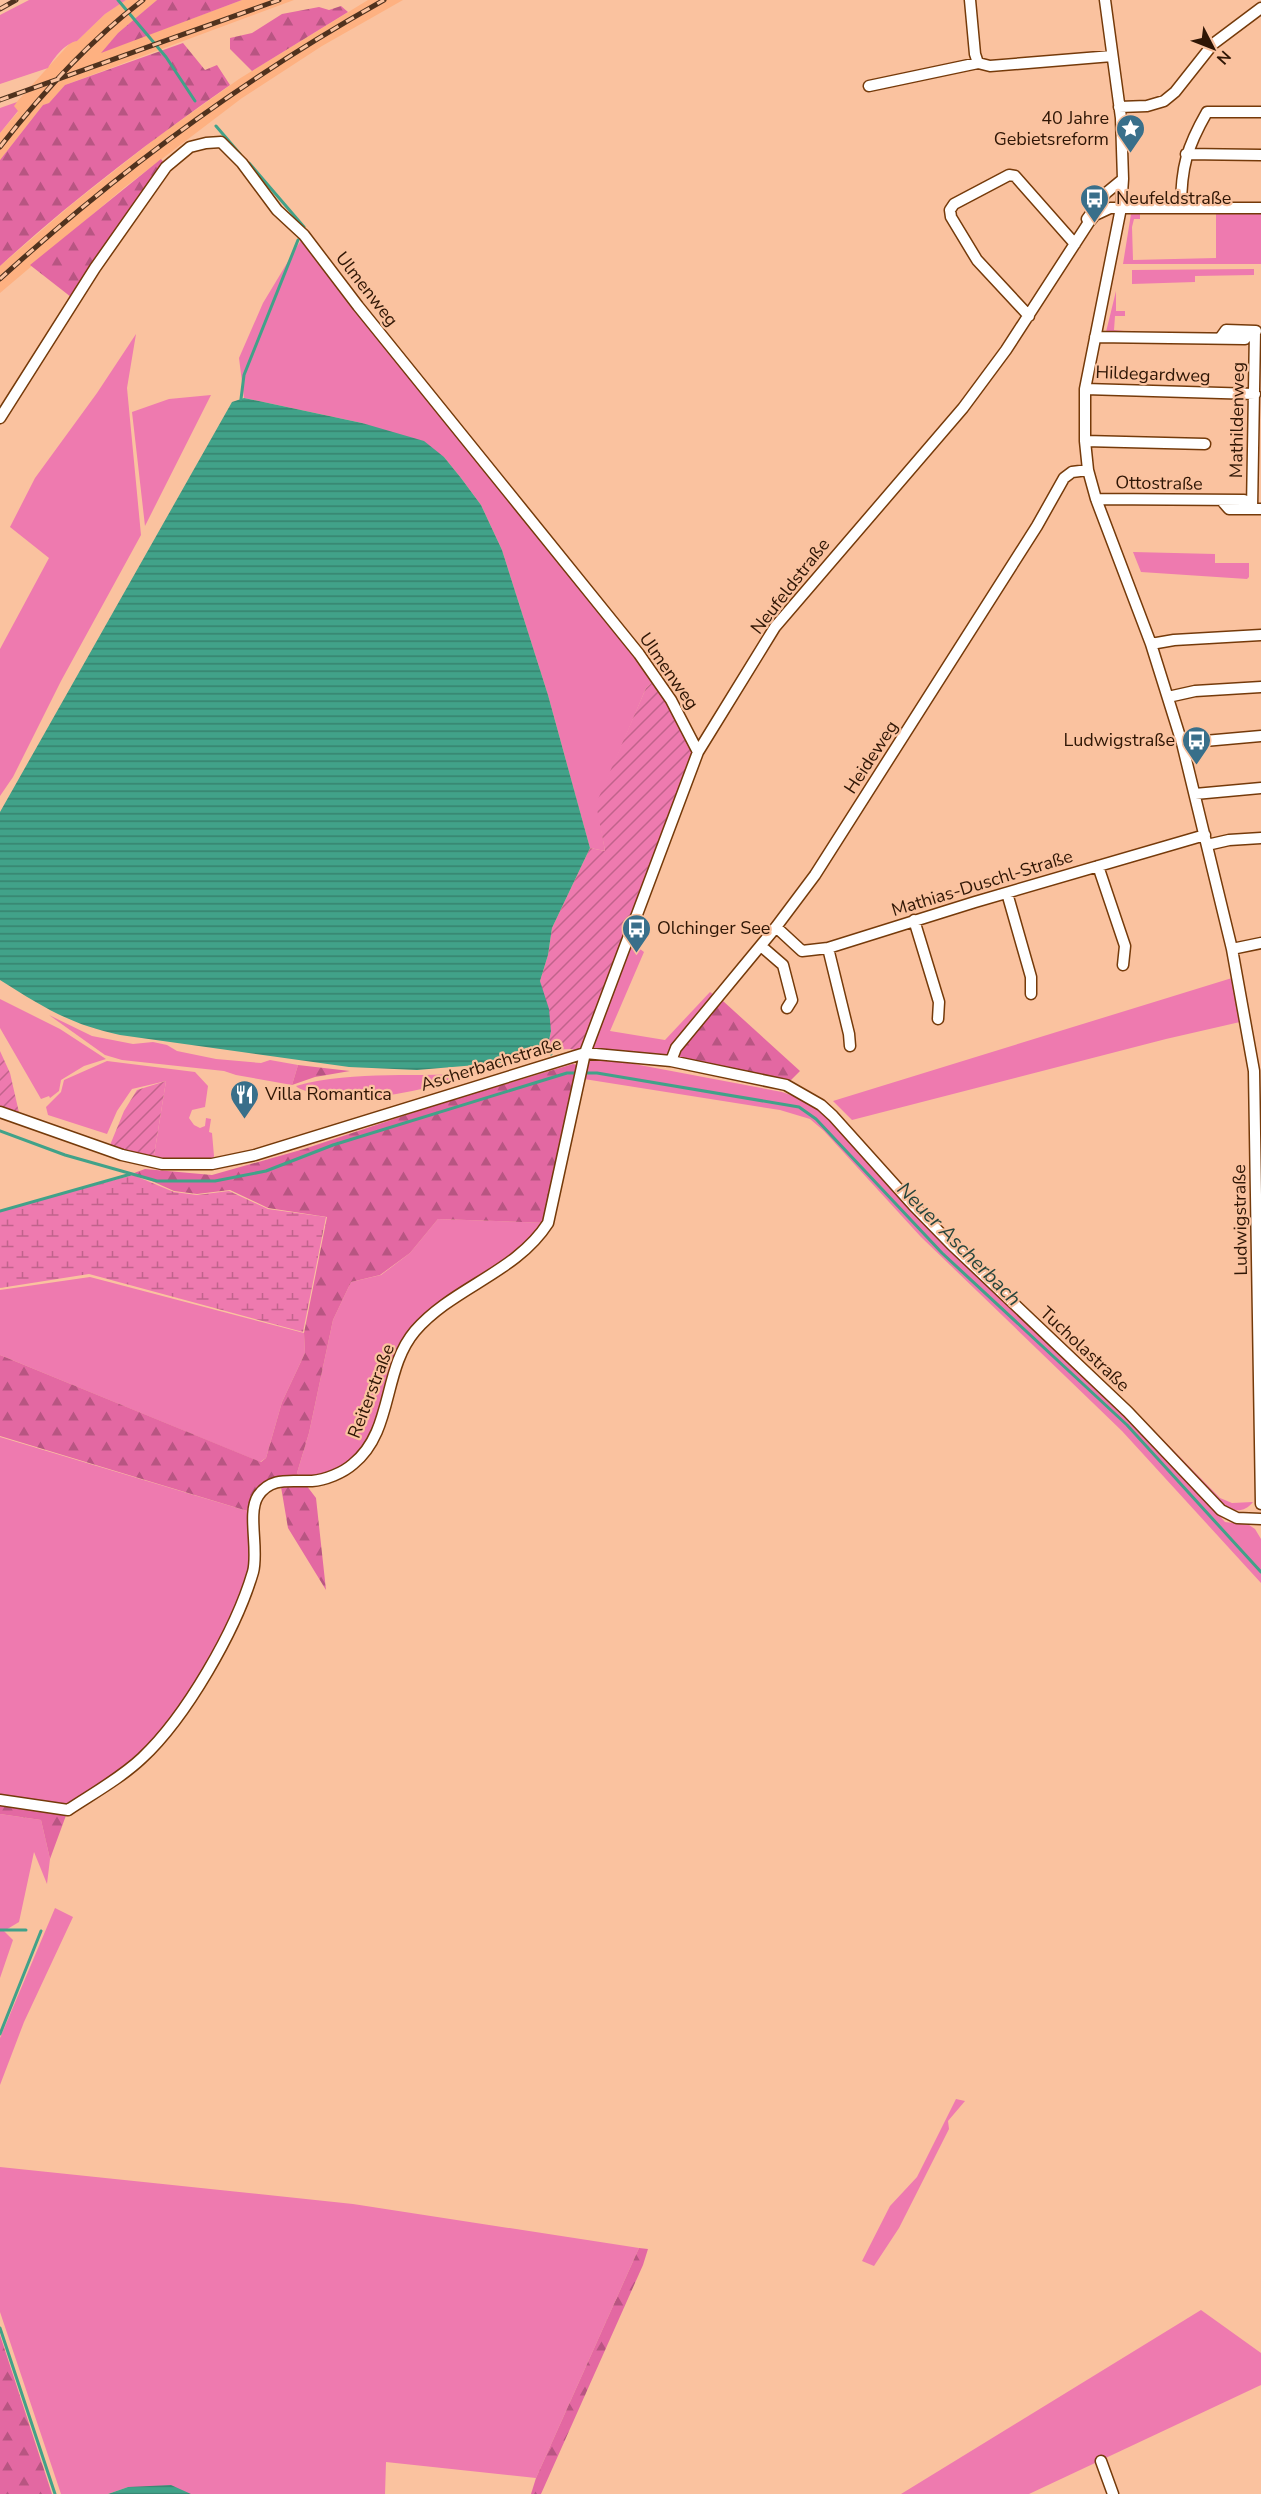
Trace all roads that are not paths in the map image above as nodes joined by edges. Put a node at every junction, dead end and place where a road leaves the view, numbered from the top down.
1 (970, 0) edge
2 (1105, 0) edge
3 (1261, 8) edge
4 (1113, 56) junction
5 (978, 63) junction
6 (869, 86) dead end
7 (1119, 107) junction
8 (1261, 112) edge
9 (1186, 154) junction
10 (1261, 155) edge
11 (1123, 179) junction
12 (1121, 208) junction
13 (1181, 208) junction
14 (1261, 208) edge
15 (1084, 228) junction
16 (1075, 244) junction
17 (1029, 316) junction
18 (1255, 331) edge
19 (1095, 337) junction
20 (1085, 389) junction
21 (1255, 394) junction
22 (0, 418) edge
23 (1085, 441) junction
24 (1205, 444) dead end
25 (1088, 470) junction
26 (1096, 499) junction
27 (1254, 509) edge
28 (1261, 635) edge
29 (1150, 644) junction
30 (1261, 687) edge
31 (1168, 697) junction
32 (1261, 736) edge
33 (1182, 743) junction
34 (698, 752) junction
35 (1261, 788) edge
36 (1195, 794) junction
37 (1261, 838) edge
38 (1206, 840) junction
39 (1098, 866) junction
40 (1007, 893) junction
41 (914, 920) junction
42 (776, 927) junction
43 (1261, 943) edge
44 (760, 946) junction
45 (828, 948) junction
46 (1232, 949) junction
47 (1123, 965) dead end
48 (1031, 994) dead end
49 (787, 1008) dead end
50 (938, 1019) dead end
51 (850, 1046) dead end
52 (585, 1053) junction
53 (671, 1061) junction
54 (821, 1105) joint
55 (0, 1112) edge
56 (1258, 1153) edge
57 (1261, 1504) edge
58 (1261, 1519) edge
59 (0, 1800) edge
60 (1101, 2461) dead end
61 (1113, 2494) edge

1 - 5 street
2 - 4 street, Ludwigstraße
3 - 7 street
4 - 5 street
4 - 7 street, Ludwigstraße
5 - 6 street
7 - 11 street, Ludwigstraße
8 - 9 street
9 - 10 street
9 - 13 street
11 - 12 street, Ludwigstraße
11 - 15 street
12 - 13 street, Neufeldstraße
12 - 15 street, Neufeldstraße
12 - 19 street, Ludwigstraße
13 - 14 street, Neufeldstraße
15 - 16 street, Neufeldstraße
16 - 17 street, Neufeldstraße
16 - 17 street
17 - 34 street, Neufeldstraße
18 - 19 street
18 - 21 street, Mathildenweg
19 - 20 street, Ludwigstraße
20 - 21 street, Hildegardweg
20 - 23 street, Ludwigstraße
21 - 27 street, Mathildenweg
22 - 34 street, Ulmenweg
23 - 24 street
23 - 25 street, Ludwigstraße
25 - 26 street, Ludwigstraße
25 - 42 street, Heideweg
26 - 27 street, Ottostraße
26 - 29 street, Ludwigstraße
28 - 29 street
29 - 31 street, Ludwigstraße
30 - 31 street
31 - 33 street, Ludwigstraße
32 - 33 street
33 - 36 street, Ludwigstraße
34 - 52 street, Neufeldstraße
35 - 36 street
36 - 38 street, Ludwigstraße
37 - 38 street, Mathias-Duschl-Straße
38 - 39 street, Mathias-Duschl-Straße
38 - 46 street, Ludwigstraße
39 - 40 street, Mathias-Duschl-Straße
39 - 47 street
40 - 41 street, Mathias-Duschl-Straße
40 - 48 street
41 - 45 street, Mathias-Duschl-Straße
41 - 50 street
42 - 44 street, Heideweg
42 - 45 street, Mathias-Duschl-Straße
43 - 46 street
44 - 49 street
44 - 53 street, Heideweg
45 - 51 street
46 - 56 street, Ludwigstraße
52 - 53 street, Ascherbachstraße
52 - 55 street, Ascherbachstraße
52 - 59 street, Reiterstraße
53 - 54 street, Ascherbachstraße
54 - 58 street, Tucholastraße
56 - 57 street, Ludwigstraße
60 - 61 street

